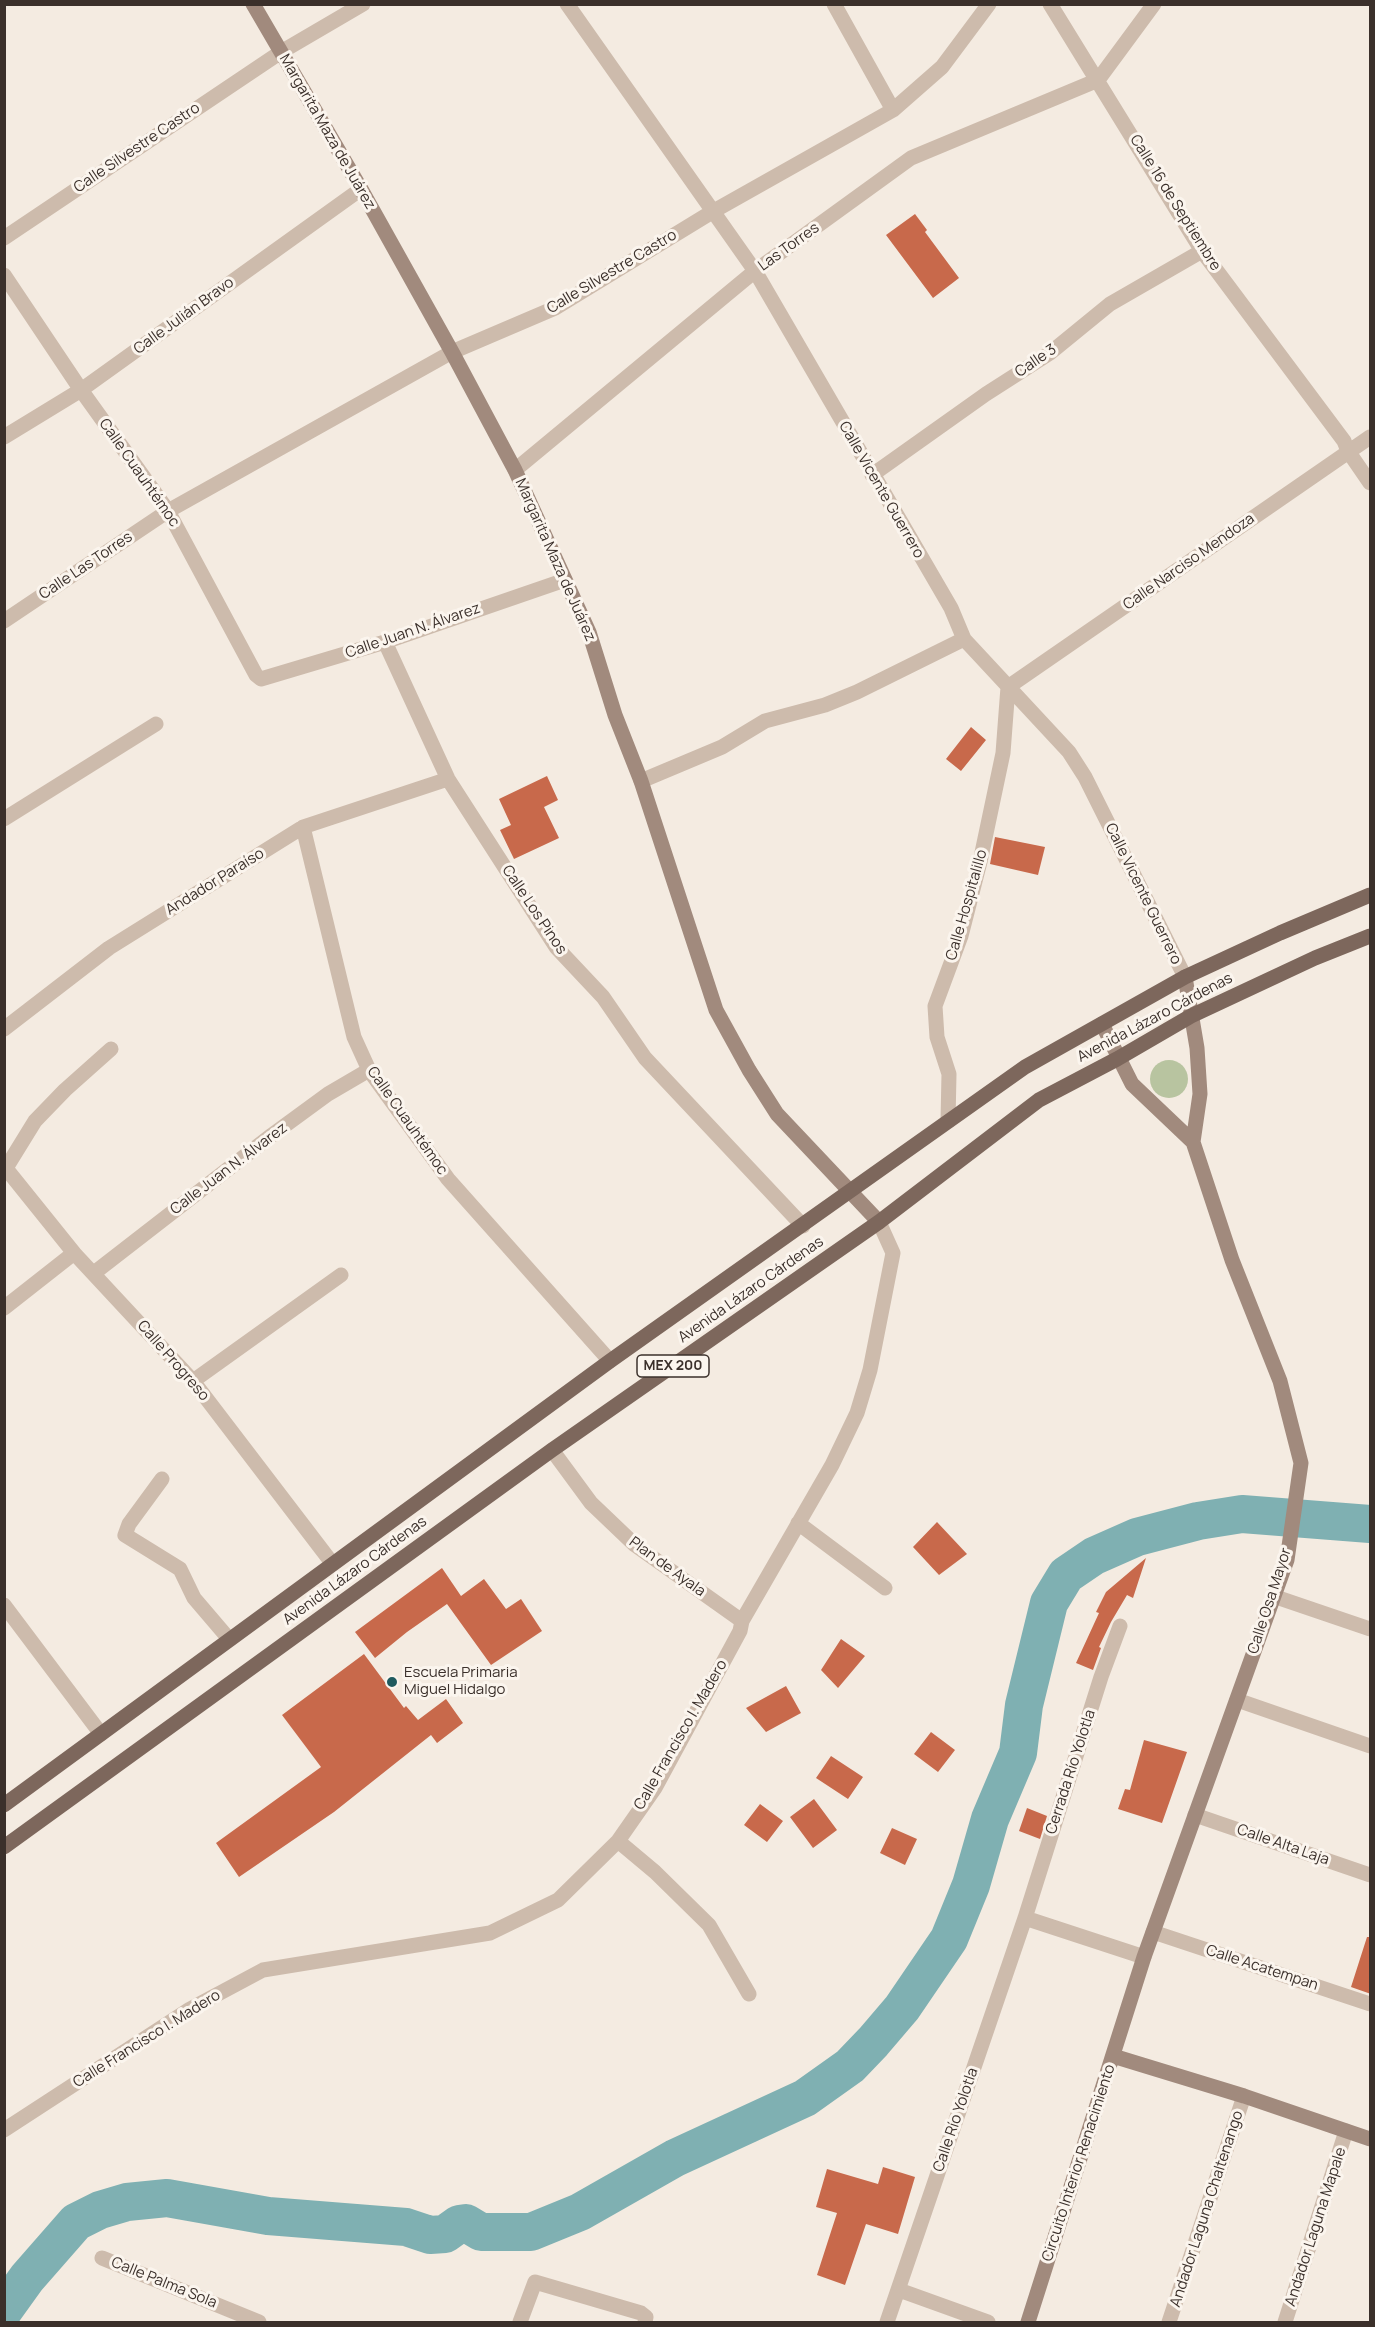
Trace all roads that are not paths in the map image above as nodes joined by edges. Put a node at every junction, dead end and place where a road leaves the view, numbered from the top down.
1 (253, 4) edge
2 (363, 4) edge
3 (567, 4) edge
4 (834, 4) edge
5 (989, 4) edge
6 (1050, 4) edge
7 (1154, 4) edge
8 (281, 52) junction
9 (1098, 80) junction
10 (893, 110) junction
11 (361, 189) junction
12 (712, 212) junction
13 (4, 238) edge
14 (1202, 251) junction
15 (755, 271) junction
16 (4, 275) edge
17 (453, 352) junction
18 (81, 390) junction
19 (4, 437) edge
20 (1371, 437) edge
21 (1348, 451) junction
22 (515, 470) junction
23 (872, 475) junction
24 (1371, 483) edge
25 (168, 511) junction
26 (565, 580) junction
27 (4, 621) edge
28 (964, 639) junction
29 (385, 642) junction
30 (261, 679) joint
31 (1008, 687) junction
32 (156, 724) dead end
33 (448, 779) junction
34 (641, 781) junction
35 (4, 819) edge
36 (303, 827) junction
37 (1371, 895) edge
38 (1371, 936) edge
39 (1185, 977) junction
40 (1191, 1016) junction
41 (1102, 1024) junction
42 (4, 1029) edge
43 (111, 1049) dead end
44 (1118, 1059) junction
45 (369, 1071) junction
46 (948, 1121) junction
47 (1193, 1142) junction
48 (5, 1167) edge
49 (849, 1193) junction
50 (879, 1222) junction
51 (803, 1226) junction
52 (74, 1253) junction
53 (94, 1273) junction
54 (341, 1275) dead end
55 (4, 1308) edge
56 (610, 1361) junction
57 (193, 1381) junction
58 (552, 1450) junction
59 (162, 1479) dead end
60 (798, 1523) junction
61 (332, 1563) junction
62 (885, 1588) dead end
63 (1273, 1596) junction
64 (4, 1605) edge
65 (742, 1621) junction
66 (1120, 1626) dead end
67 (1371, 1629) edge
68 (229, 1639) junction
69 (1237, 1700) junction
70 (101, 1734) junction
71 (1371, 1746) edge
72 (4, 1805) edge
73 (1195, 1815) junction
74 (618, 1842) junction
75 (4, 1847) edge
76 (1371, 1875) edge
77 (1025, 1918) junction
78 (1153, 1932) junction
79 (1144, 1957) junction
80 (749, 1994) dead end
81 (1371, 2004) edge
82 (1113, 2056) junction
83 (1244, 2097) junction
84 (4, 2130) edge
85 (1346, 2131) junction
86 (1371, 2139) edge
87 (102, 2258) dead end
88 (899, 2290) junction
89 (646, 2320) edge
90 (259, 2322) edge
91 (519, 2322) edge
92 (887, 2322) edge
93 (988, 2322) edge
94 (1028, 2322) edge
95 (1169, 2322) edge
96 (1285, 2322) edge

1 - 8 main road, Margarita Maza de Juárez
2 - 8 street, Calle Silvestre Castro
3 - 12 street, Calle Vicente Guerrero
4 - 10 street
5 - 10 street, Calle Silvestre Castro
6 - 9 street, Calle 16 de Septiembre
7 - 9 street
8 - 11 main road, Margarita Maza de Juárez
8 - 13 street, Calle Silvestre Castro
9 - 14 street, Calle 16 de Septiembre
9 - 15 street, Las Torres
10 - 12 street, Calle Silvestre Castro
11 - 17 main road, Margarita Maza de Juárez
11 - 18 street, Calle Julián Bravo
12 - 15 street, Calle Vicente Guerrero
12 - 17 street, Calle Silvestre Castro
14 - 21 street, Calle 16 de Septiembre
14 - 23 street, Calle 3
15 - 22 street, Las Torres
15 - 23 street, Calle Vicente Guerrero
16 - 18 street, Calle Cuauhtémoc
17 - 22 main road, Margarita Maza de Juárez
17 - 25 street, Calle Silvestre Castro
18 - 19 street, Calle Julián Bravo
18 - 25 street, Calle Cuauhtémoc
20 - 21 street, Calle Narciso Mendoza
21 - 24 street, Calle 16 de Septiembre
21 - 31 street, Calle Narciso Mendoza
22 - 26 main road, Margarita Maza de Juárez
23 - 28 street, Calle Vicente Guerrero
25 - 27 street, Calle Las Torres
25 - 30 street, Calle Cuauhtémoc
26 - 29 street, Calle Juan N. Álvarez
26 - 34 main road, Margarita Maza de Juárez
28 - 31 street, Calle Vicente Guerrero
28 - 34 street
29 - 30 street, Calle Juan N. Álvarez
29 - 33 street, Calle Los Pinos
31 - 39 street, Calle Vicente Guerrero
31 - 46 street, Calle Hospitalillo
32 - 35 street
33 - 36 street, Andador Paraíso
33 - 51 street, Calle Los Pinos
34 - 49 main road, Margarita Maza de Juárez
36 - 42 street, Andador Paraíso
36 - 45 street, Calle Cuauhtémoc
37 - 39 main road, Avenida Lázaro Cárdenas / MEX 200
38 - 40 main road, Avenida Lázaro Cárdenas / MEX 200
39 - 40 main road, Calle Osa Mayor
39 - 41 main road, Avenida Lázaro Cárdenas / MEX 200
40 - 44 main road, Avenida Lázaro Cárdenas / MEX 200
40 - 47 main road, Calle Osa Mayor
41 - 44 main road, Calle Osa Mayor
41 - 46 main road, Avenida Lázaro Cárdenas / MEX 200
43 - 48 street
44 - 47 main road, Calle Osa Mayor
44 - 50 main road, Avenida Lázaro Cárdenas / MEX 200
45 - 53 street, Calle Juan N. Álvarez
45 - 56 street, Calle Cuauhtémoc
46 - 49 main road, Avenida Lázaro Cárdenas / MEX 200
47 - 63 main road, Calle Osa Mayor
48 - 52 street, Calle Progreso
49 - 50 main road, Margarita Maza de Juárez
49 - 51 main road, Avenida Lázaro Cárdenas / MEX 200
50 - 58 main road, Avenida Lázaro Cárdenas / MEX 200
50 - 60 street, Calle Francisco I. Madero
51 - 56 main road, Avenida Lázaro Cárdenas / MEX 200
52 - 53 street, Calle Progreso
52 - 55 street
53 - 57 street, Calle Progreso
54 - 57 street
56 - 61 main road, Avenida Lázaro Cárdenas / MEX 200
57 - 61 street, Calle Progreso
58 - 65 street, Plan de Ayala
58 - 75 main road, Avenida Lázaro Cárdenas / MEX 200
59 - 68 street
60 - 62 street
60 - 65 street, Calle Francisco I. Madero
61 - 68 main road, Avenida Lázaro Cárdenas / MEX 200
63 - 67 street
63 - 69 main road, Calle Osa Mayor
64 - 70 street
65 - 74 street, Calle Francisco I. Madero
66 - 77 street, Cerrada Río Yolotla
68 - 70 main road, Avenida Lázaro Cárdenas / MEX 200
69 - 71 street
69 - 73 main road, Calle Osa Mayor
70 - 72 main road, Avenida Lázaro Cárdenas / MEX 200
73 - 76 street, Calle Alta Laja
73 - 78 main road, Calle Osa Mayor
74 - 80 street
74 - 84 street, Calle Francisco I. Madero
77 - 79 street
77 - 88 street, Calle Río Yolotla
78 - 79 main road, Calle Osa Mayor
78 - 81 street, Calle Acatempan
79 - 82 main road, Calle Osa Mayor
82 - 83 main road, Circuito Interior Renacimiento
82 - 94 main road, Circuito Interior Renacimiento
83 - 85 main road, Circuito Interior Renacimiento
83 - 95 street, Andador Laguna Chaltenango
85 - 86 main road, Circuito Interior Renacimiento
85 - 96 street, Andador Laguna Mapale
87 - 90 street, Calle Palma Sola
88 - 92 street, Calle Río Yolotla
88 - 93 street
89 - 91 street

